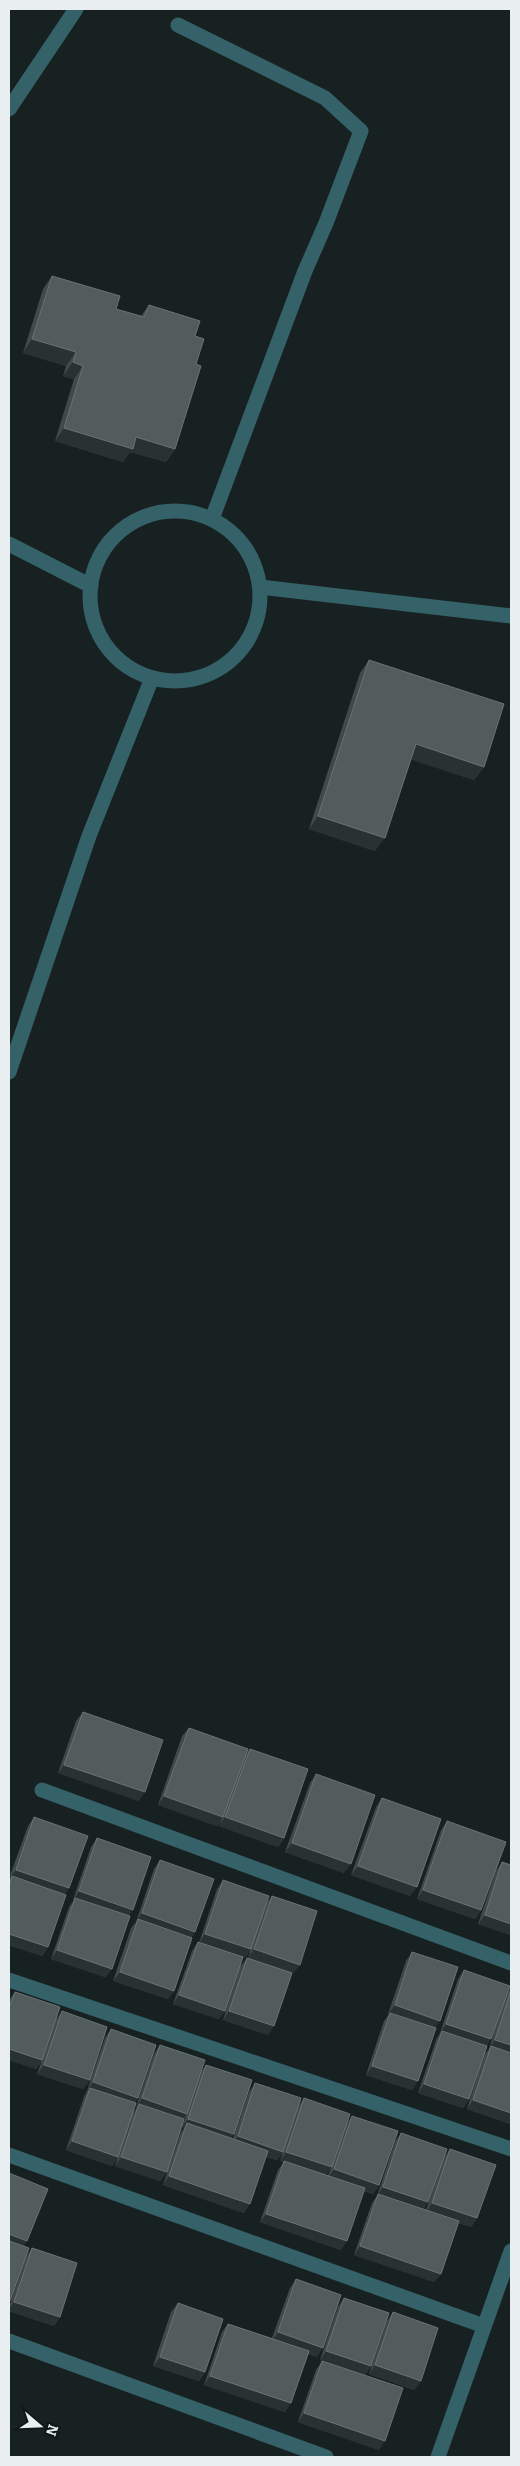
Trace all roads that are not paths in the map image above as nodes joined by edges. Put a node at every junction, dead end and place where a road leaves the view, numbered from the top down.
1 (76, 10) edge
2 (178, 25) dead end
3 (9, 109) edge
4 (212, 519) junction
5 (9, 544) edge
6 (91, 586) junction
7 (260, 587) junction
8 (511, 616) edge
9 (152, 678) junction
10 (9, 1072) edge
11 (42, 1790) dead end
12 (511, 1963) edge
13 (9, 1980) edge
14 (511, 2149) edge
15 (9, 2155) edge
16 (511, 2251) edge
17 (484, 2326) junction
18 (9, 2341) edge
19 (326, 2457) edge
20 (438, 2457) edge

1 - 3 street
2 - 4 street
4 - 6 street
4 - 7 street
5 - 6 street
6 - 9 street
7 - 8 street
7 - 9 street
9 - 10 street
11 - 12 street
13 - 14 street
15 - 17 street
16 - 17 street
17 - 20 street
18 - 19 street

